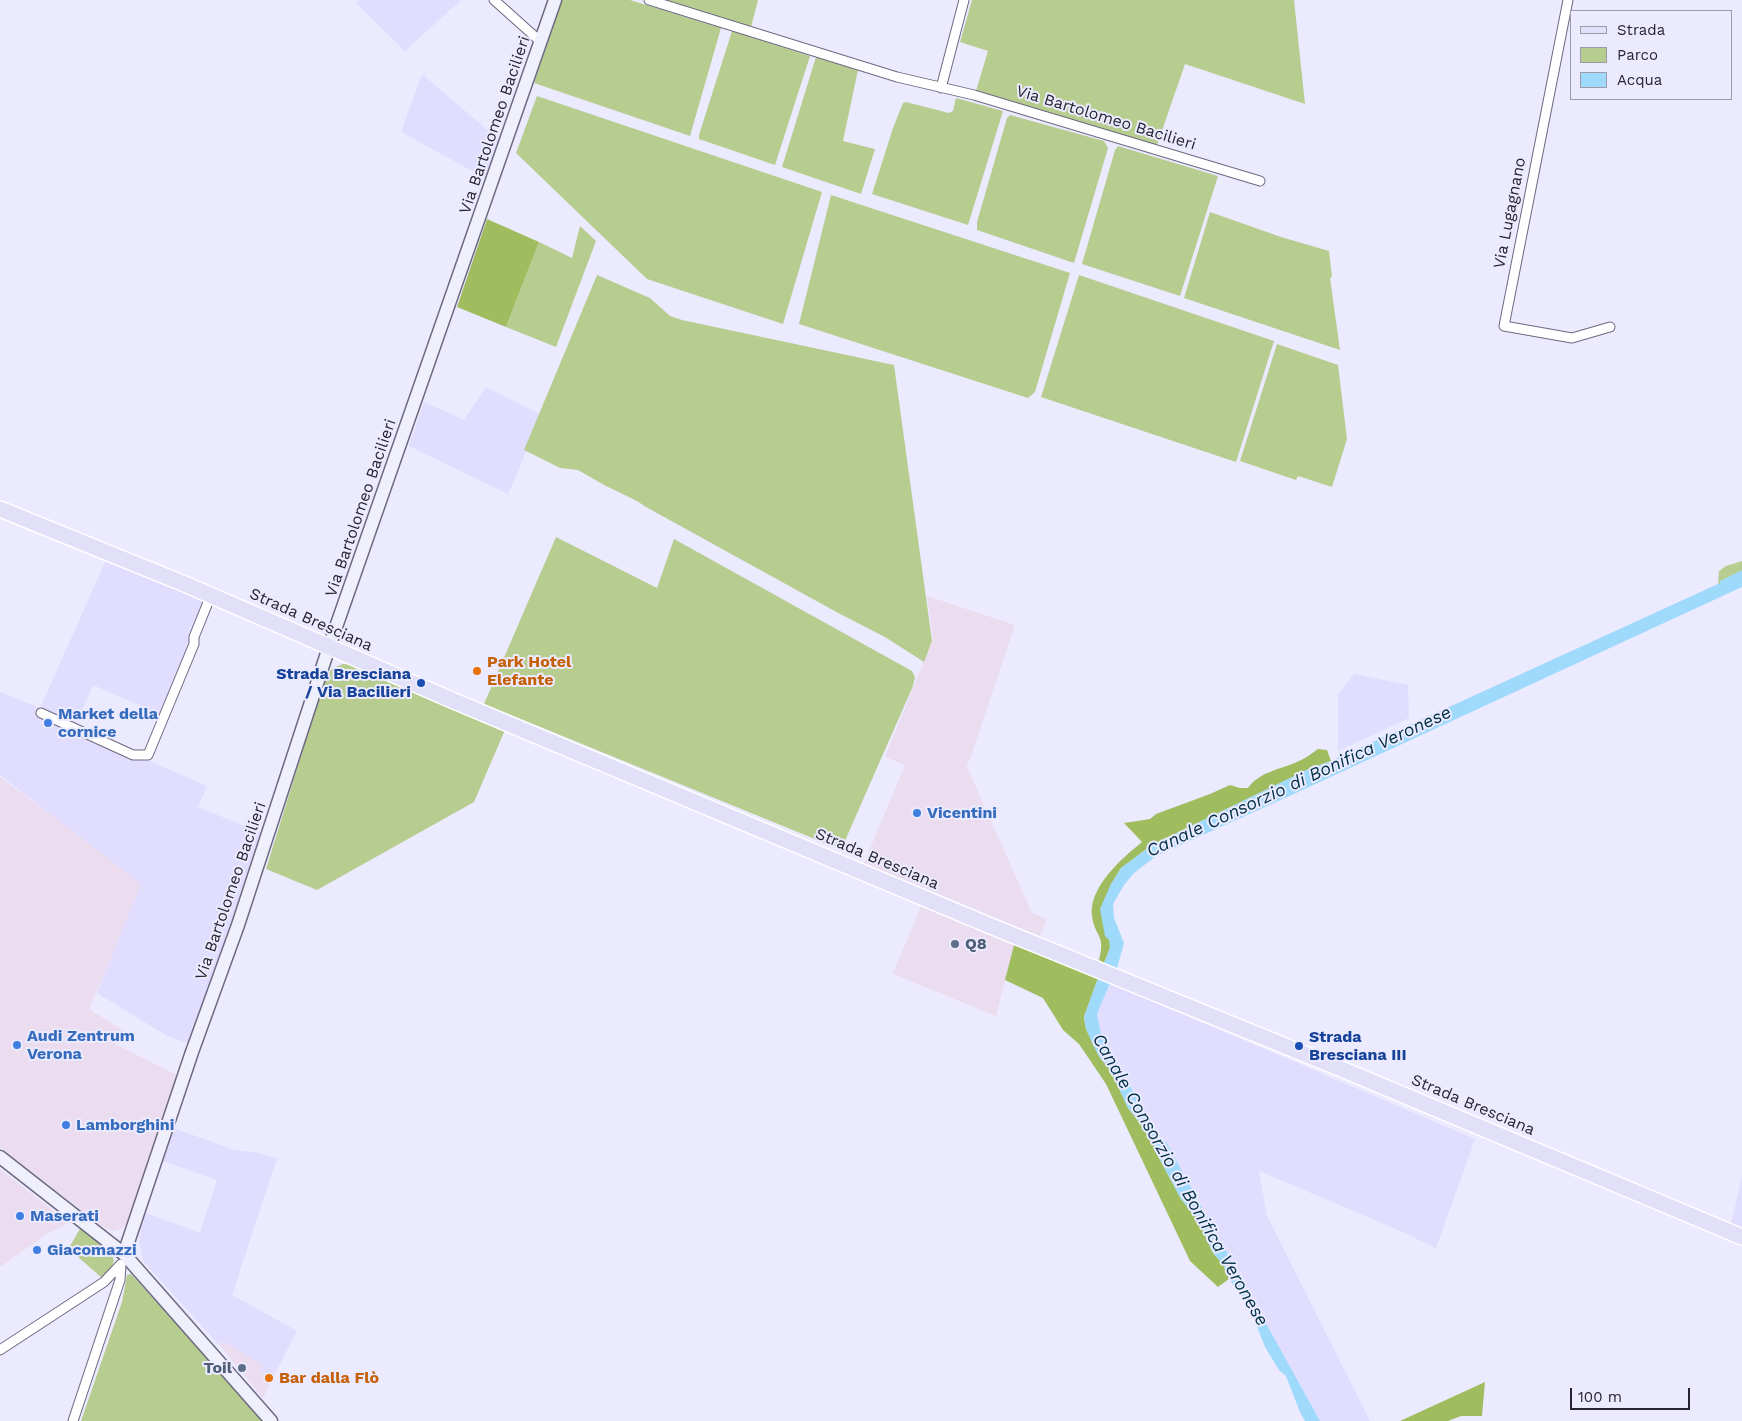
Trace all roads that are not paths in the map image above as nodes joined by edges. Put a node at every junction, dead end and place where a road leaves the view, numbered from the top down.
1 (494, 0) edge
2 (555, 0) edge
3 (649, 0) edge
4 (964, 0) edge
5 (1568, 0) edge
6 (542, 42) junction
7 (941, 88) junction
8 (1260, 181) dead end
9 (1610, 327) dead end
10 (0, 509) edge
11 (211, 595) junction
12 (329, 647) junction
13 (41, 713) dead end
14 (0, 1156) edge
15 (1742, 1237) edge
16 (122, 1260) junction
17 (0, 1350) edge
18 (73, 1421) edge
19 (271, 1421) edge

1 - 6 street
2 - 6 street, Via Bartolomeo Bacilieri
3 - 7 street, Via Bartolomeo Bacilieri
4 - 7 street
5 - 9 street, Via Lugagnano
6 - 12 street, Via Bartolomeo Bacilieri
7 - 8 street, Via Bartolomeo Bacilieri
10 - 11 main road, Strada Bresciana
11 - 12 main road, Strada Bresciana
11 - 13 street
12 - 15 main road, Strada Bresciana
12 - 16 street, Via Bartolomeo Bacilieri
14 - 16 street
16 - 17 street
16 - 18 street
16 - 19 street

